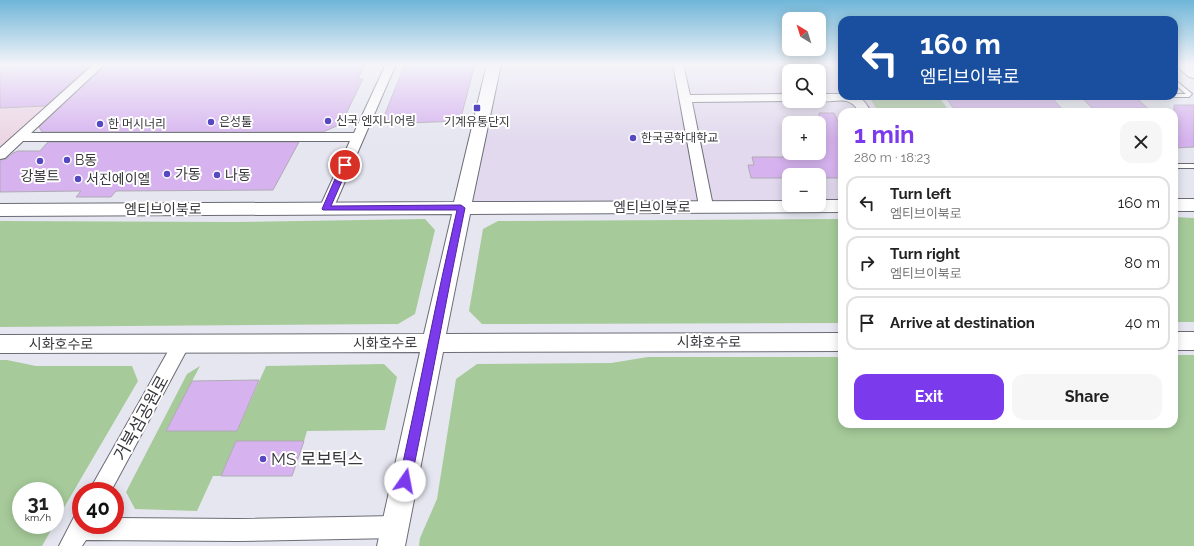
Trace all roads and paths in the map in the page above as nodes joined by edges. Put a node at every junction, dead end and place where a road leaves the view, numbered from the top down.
1 (72, 89) edge
2 (379, 89) edge
3 (488, 89) edge
4 (683, 89) edge
5 (1184, 89) edge
6 (1178, 96) edge
7 (782, 98) edge
8 (826, 98) edge
9 (838, 98) edge
10 (685, 99) junction
11 (856, 100) edge
12 (862, 108) edge
13 (357, 136) junction
14 (20, 137) junction
15 (0, 155) edge
16 (1178, 166) edge
17 (1194, 166) edge
18 (1178, 205) edge
19 (1194, 205) edge
20 (706, 206) junction
21 (838, 206) edge
22 (461, 208) junction
23 (326, 209) junction
24 (0, 210) edge
25 (1178, 341) edge
26 (1194, 341) edge
27 (434, 342) junction
28 (838, 342) edge
29 (0, 344) edge
30 (181, 344) junction
31 (105, 482) edge
32 (124, 532) edge
33 (393, 537) edge

1 - 14 street
2 - 13 street
3 - 22 street
4 - 10 street
5 - 6 lane
7 - 10 street
8 - 9 street
10 - 20 street
11 - 12 street
13 - 14 street
13 - 23 street
14 - 15 street
16 - 17 lane
18 - 19 street
20 - 21 street, 엠티브이북로
20 - 22 street, 엠티브이북로
22 - 23 street, 엠티브이북로
22 - 27 street
23 - 24 street, 엠티브이북로
25 - 26 street
27 - 28 street, 시화호수로
27 - 30 street, 시화호수로
27 - 33 street
29 - 30 street, 시화호수로
30 - 31 street, 거북섬공원로
32 - 33 street

